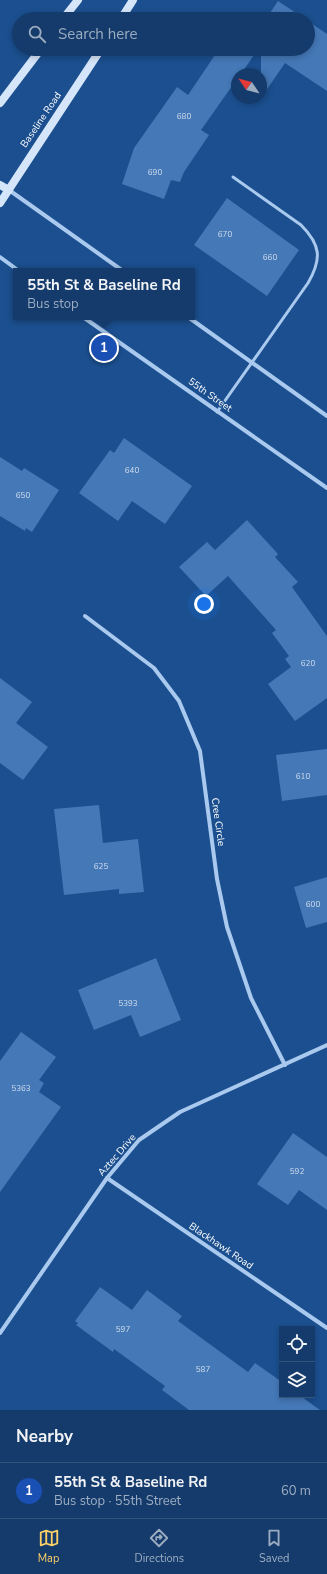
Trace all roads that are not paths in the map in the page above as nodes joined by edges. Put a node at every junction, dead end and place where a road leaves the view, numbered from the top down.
1 (78, 0) edge
2 (133, 0) edge
3 (69, 12) edge
4 (125, 12) edge
5 (36, 56) edge
6 (96, 56) edge
7 (0, 104) edge
8 (233, 177) dead end
9 (0, 185) edge
10 (8, 190) junction
11 (0, 203) edge
12 (0, 257) edge
13 (16, 268) edge
14 (120, 268) edge
15 (87, 320) edge
16 (192, 320) edge
17 (253, 363) junction
18 (217, 412) junction
19 (327, 416) edge
20 (327, 488) edge
21 (85, 616) dead end
22 (327, 1046) edge
23 (285, 1065) junction
24 (107, 1178) junction
25 (327, 1328) edge
26 (0, 1333) edge

1 - 3 street
2 - 4 street
5 - 7 street
6 - 10 street, Baseline Road
8 - 17 lane
9 - 10 street
10 - 11 street, Baseline Road
10 - 14 street
12 - 13 street
15 - 18 street, 55th Street
16 - 17 street
17 - 18 lane
17 - 19 street
18 - 20 street, 55th Street
21 - 23 street, Cree Circle
22 - 23 street, Aztec Drive
23 - 24 street, Aztec Drive
24 - 25 street, Blackhawk Road
24 - 26 street, Aztec Drive

